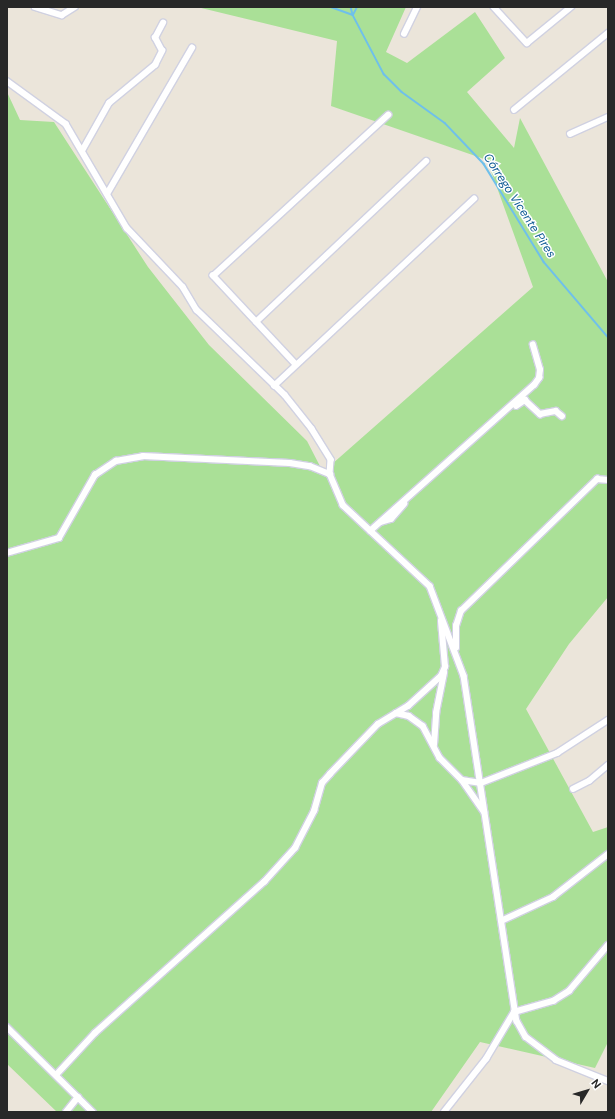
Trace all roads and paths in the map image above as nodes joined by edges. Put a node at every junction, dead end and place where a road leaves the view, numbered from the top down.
1 (35, 7) edge
2 (76, 7) edge
3 (417, 7) edge
4 (494, 7) edge
5 (571, 7) edge
6 (163, 23) dead end
7 (608, 33) edge
8 (404, 34) dead end
9 (192, 48) dead end
10 (7, 81) edge
11 (514, 110) dead end
12 (388, 115) dead end
13 (608, 117) edge
14 (570, 134) dead end
15 (82, 151) junction
16 (426, 161) dead end
17 (107, 194) junction
18 (474, 199) dead end
19 (256, 322) junction
20 (533, 345) dead end
21 (296, 365) junction
22 (274, 386) junction
23 (562, 416) dead end
24 (330, 474) junction
25 (608, 480) edge
26 (380, 522) junction
27 (370, 531) junction
28 (7, 553) edge
29 (440, 618) junction
30 (455, 651) junction
31 (445, 667) junction
32 (396, 713) junction
33 (608, 720) edge
34 (434, 746) junction
35 (608, 765) edge
36 (462, 780) junction
37 (481, 783) junction
38 (573, 789) dead end
39 (486, 814) junction
40 (608, 854) edge
41 (501, 921) junction
42 (608, 945) edge
43 (514, 1012) junction
44 (7, 1027) edge
45 (56, 1075) junction
46 (608, 1081) edge
47 (78, 1097) junction
48 (66, 1112) edge
49 (93, 1112) edge
50 (444, 1112) edge

1 - 2 street
3 - 8 street
4 - 5 street
6 - 15 street
7 - 11 street
9 - 17 street
10 - 15 street
12 - 19 street
13 - 14 street
15 - 17 street
16 - 19 street
17 - 22 street
18 - 21 street
19 - 21 street
20 - 26 street
21 - 22 street
22 - 24 street
23 - 26 street
24 - 27 street
24 - 28 street
25 - 30 street
26 - 27 street
27 - 29 street
29 - 30 street
29 - 31 street
30 - 37 street
31 - 32 street
31 - 34 street
32 - 34 street
32 - 45 street
33 - 37 street
34 - 36 street
35 - 38 street
36 - 37 street
36 - 39 street
37 - 39 street
39 - 41 street
40 - 41 street
41 - 43 street
42 - 43 street
43 - 46 street
43 - 50 street
44 - 45 street
45 - 47 street
47 - 48 street
47 - 49 street

